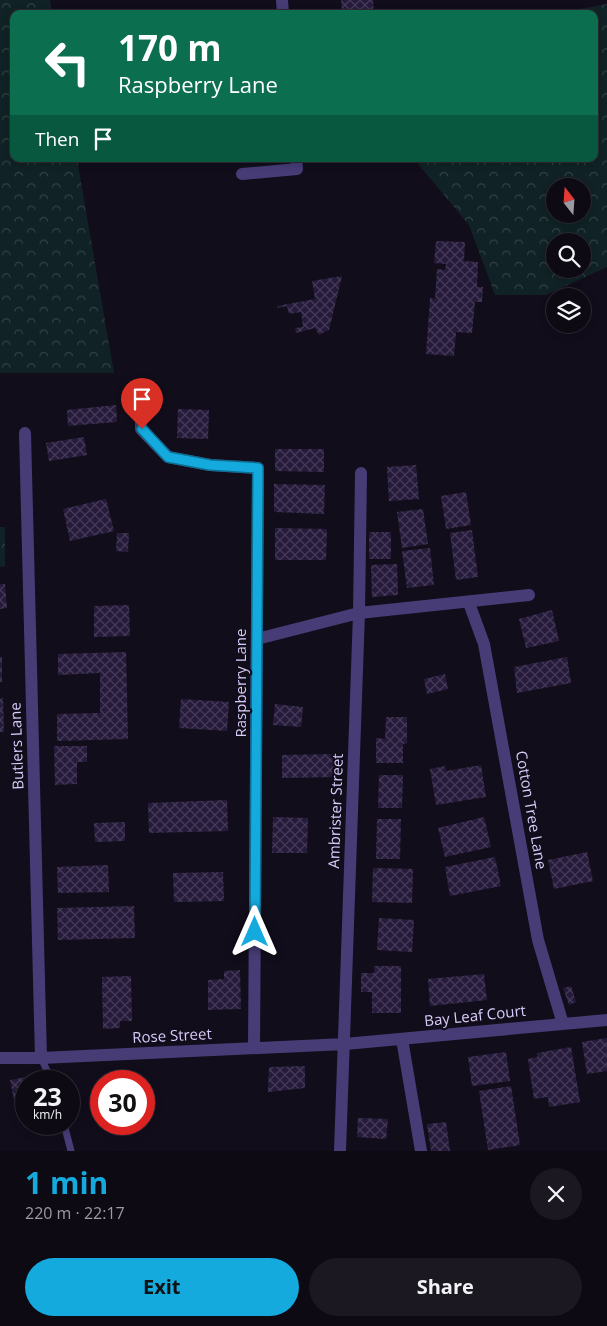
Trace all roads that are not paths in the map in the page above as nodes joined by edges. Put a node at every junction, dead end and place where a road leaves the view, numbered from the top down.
1 (296, 162) edge
2 (242, 174) dead end
3 (141, 408) dead end
4 (25, 434) dead end
5 (361, 473) dead end
6 (529, 595) dead end
7 (469, 603) junction
8 (359, 613) junction
9 (257, 639) junction
10 (607, 1020) edge
11 (563, 1024) junction
12 (402, 1039) junction
13 (345, 1044) junction
14 (254, 1048) junction
15 (0, 1058) edge
16 (41, 1058) junction
17 (47, 1070) edge
18 (67, 1135) edge
19 (72, 1151) edge
20 (340, 1151) edge
21 (421, 1151) edge

1 - 2 street
3 - 9 street, Raspberry Lane
4 - 16 street, Butlers Lane
5 - 8 street, Ambrister Street
6 - 7 street
7 - 8 street
7 - 11 street, Cotton Tree Lane
8 - 9 street
8 - 13 street, Ambrister Street
9 - 14 street, Raspberry Lane
10 - 11 street, Bay Leaf Court
11 - 12 street, Bay Leaf Court
12 - 13 street, Bay Leaf Court
12 - 21 street
13 - 14 street, Rose Street
13 - 20 street, Ambrister Street
14 - 16 street, Rose Street
15 - 16 street, Rose Street
16 - 17 lane
18 - 19 lane

